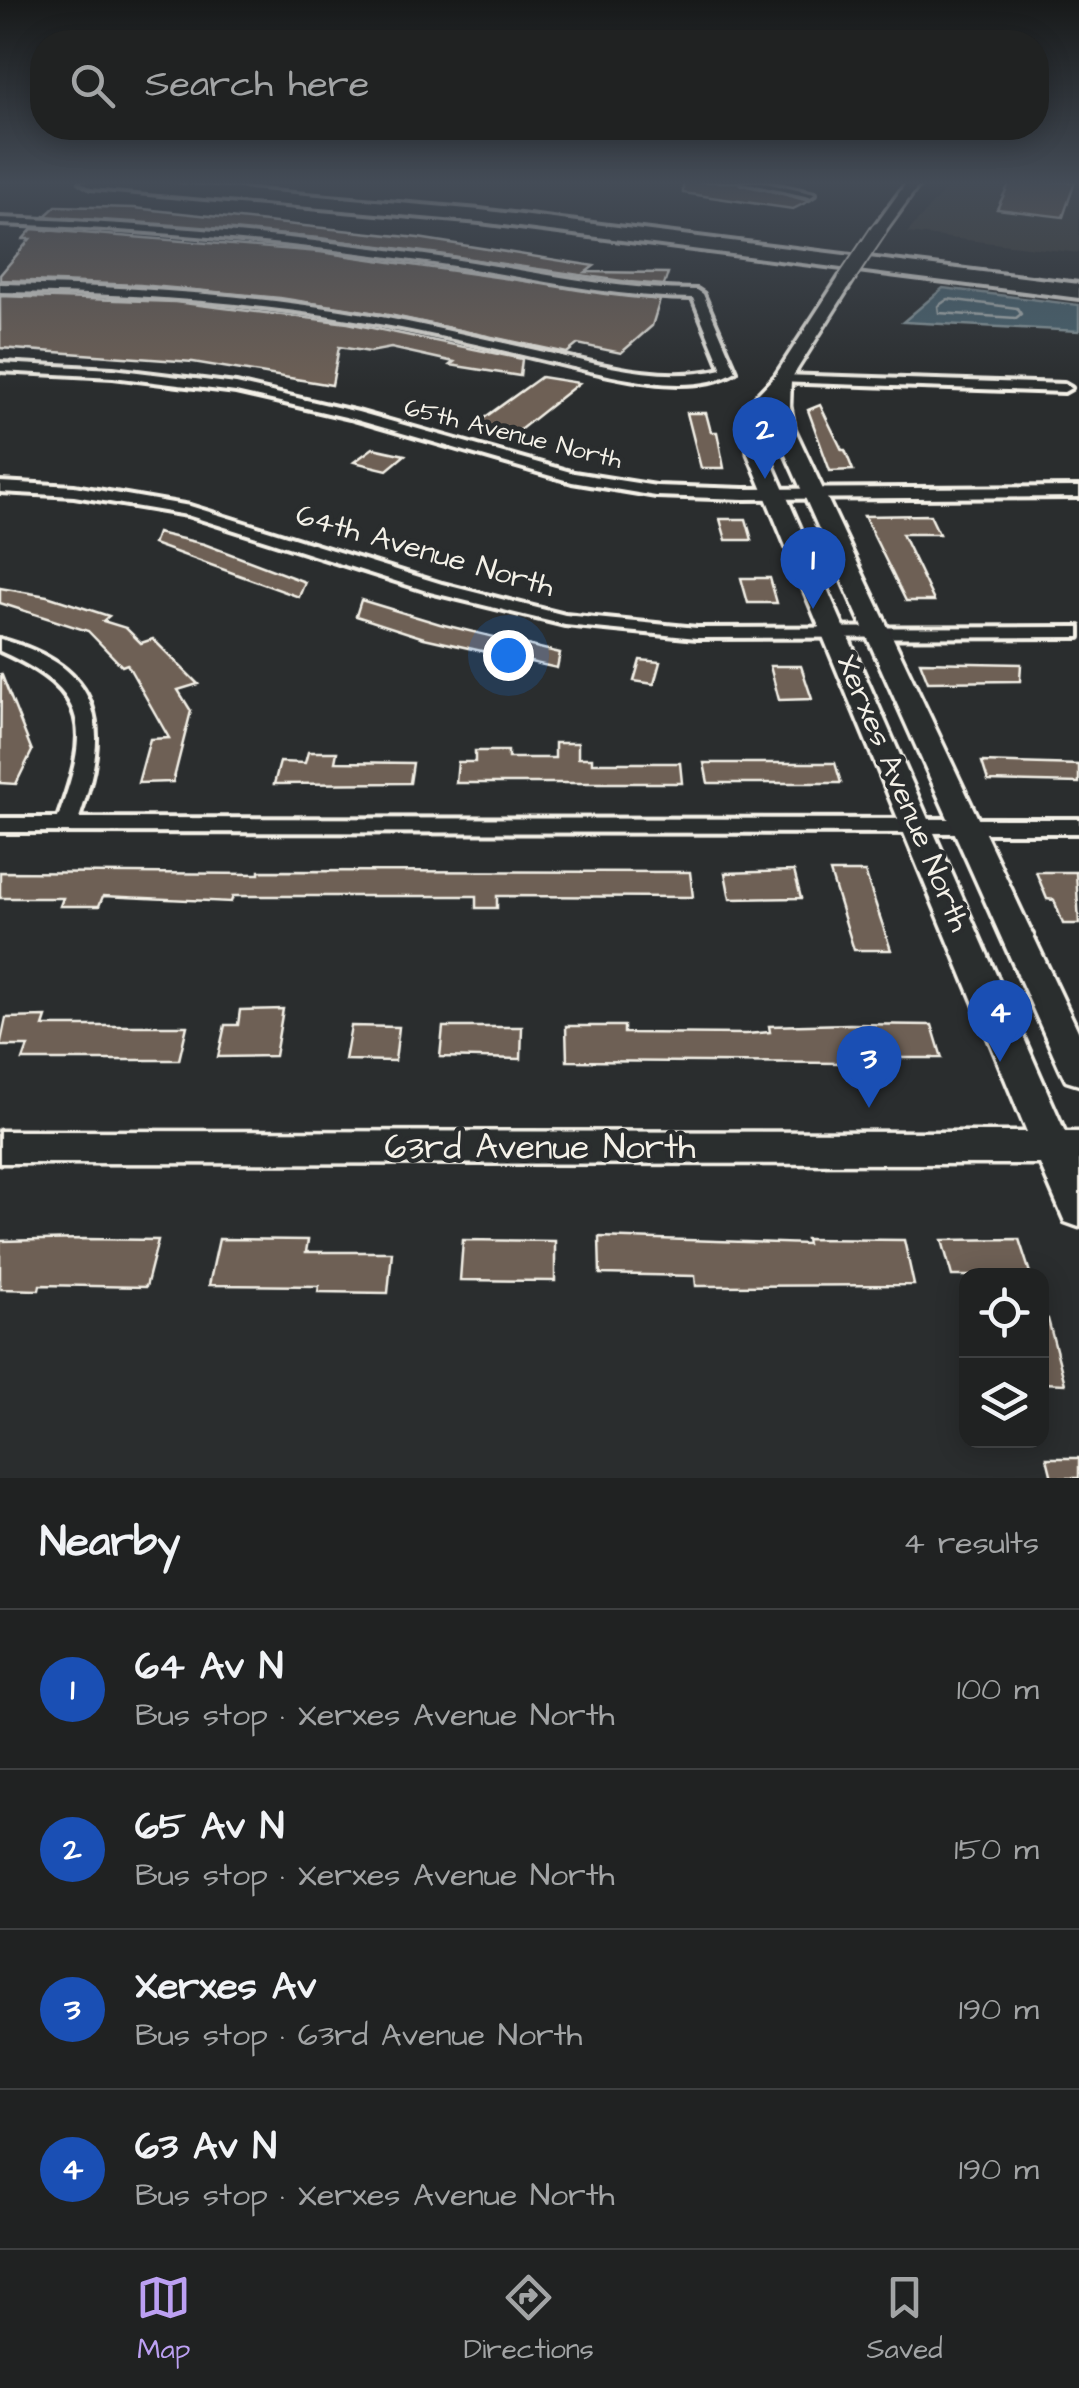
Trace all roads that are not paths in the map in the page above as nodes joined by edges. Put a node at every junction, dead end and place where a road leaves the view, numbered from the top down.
1 (357, 251) edge
2 (759, 251) edge
3 (864, 251) edge
4 (902, 251) edge
5 (1079, 272) edge
6 (0, 288) edge
7 (1079, 291) edge
8 (0, 368) edge
9 (782, 379) junction
10 (1064, 388) dead end
11 (0, 487) edge
12 (776, 492) junction
13 (811, 492) junction
14 (1079, 492) edge
15 (834, 632) junction
16 (875, 632) junction
17 (1079, 632) edge
18 (0, 644) edge
19 (916, 824) junction
20 (66, 825) junction
21 (0, 826) edge
22 (966, 826) junction
23 (1079, 826) edge
24 (1079, 1071) edge
25 (0, 1146) edge
26 (1066, 1148) edge
27 (1079, 1210) edge

1 - 6 street
2 - 7 highway
3 - 9 street, Xerxes Avenue North, bridge
4 - 5 highway
8 - 12 street, 65th Avenue North
9 - 10 street
9 - 12 street, Xerxes Avenue North
9 - 13 street, Xerxes Avenue North
11 - 15 street, 64th Avenue North
12 - 13 street, 65th Avenue North
12 - 15 street, Xerxes Avenue North
13 - 14 street, 65th Avenue North
13 - 16 street, Xerxes Avenue North
15 - 16 street, 64th Avenue North
15 - 19 street, Xerxes Avenue North
16 - 17 street, 64th Avenue North
16 - 22 street, Xerxes Avenue North
18 - 20 street
19 - 20 street
19 - 22 street
19 - 26 street, Xerxes Avenue North
20 - 21 street
22 - 23 street
22 - 24 street, Xerxes Avenue North
25 - 26 street, 63rd Avenue North
26 - 27 street, Xerxes Avenue North

